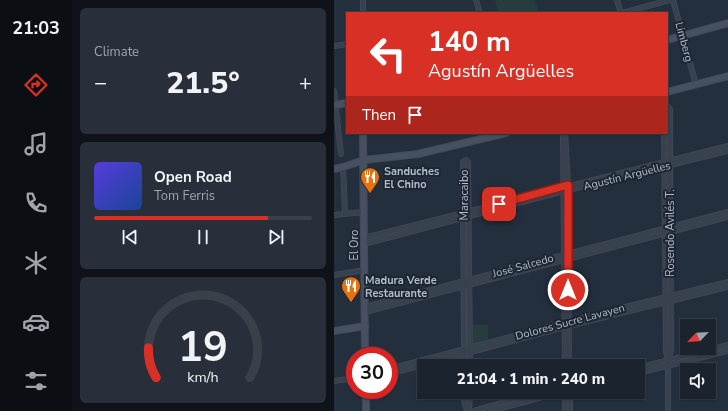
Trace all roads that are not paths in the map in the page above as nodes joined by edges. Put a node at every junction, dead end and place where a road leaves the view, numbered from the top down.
1 (363, 0) edge
2 (476, 0) edge
3 (617, 0) edge
4 (672, 0) edge
5 (363, 12) edge
6 (480, 12) edge
7 (621, 12) edge
8 (625, 12) edge
9 (728, 23) edge
10 (682, 36) junction
11 (668, 40) edge
12 (346, 44) edge
13 (334, 46) edge
14 (728, 76) edge
15 (696, 85) junction
16 (334, 91) edge
17 (668, 92) edge
18 (346, 103) edge
19 (335, 105) edge
20 (668, 107) edge
21 (363, 134) edge
22 (502, 134) edge
23 (564, 134) edge
24 (664, 134) edge
25 (728, 146) edge
26 (718, 151) junction
27 (728, 151) edge
28 (341, 154) dead end
29 (364, 160) junction
30 (667, 163) junction
31 (343, 167) junction
32 (334, 169) edge
33 (566, 188) junction
34 (364, 212) junction
35 (728, 212) edge
36 (345, 213) junction
37 (466, 214) junction
38 (334, 215) edge
39 (720, 217) junction
40 (728, 217) edge
41 (668, 231) junction
42 (364, 241) junction
43 (566, 257) junction
44 (365, 270) junction
45 (334, 275) edge
46 (728, 282) edge
47 (466, 283) junction
48 (718, 287) junction
49 (728, 287) edge
50 (667, 299) junction
51 (365, 310) junction
52 (566, 325) junction
53 (365, 326) junction
54 (334, 331) edge
55 (728, 345) edge
56 (365, 347) edge
57 (716, 348) edge
58 (728, 351) edge
59 (467, 352) junction
60 (716, 354) edge
61 (694, 355) edge
62 (711, 355) edge
63 (438, 359) edge
64 (466, 359) edge
65 (468, 359) edge
66 (566, 359) edge
67 (568, 359) edge
68 (668, 363) junction
69 (417, 364) joint
70 (398, 367) edge
71 (645, 367) edge
72 (398, 371) edge
73 (645, 371) edge
74 (346, 379) edge
75 (334, 381) edge
76 (366, 399) edge
77 (464, 399) edge
78 (469, 399) edge
79 (521, 399) edge
80 (527, 399) edge
81 (565, 399) edge
82 (570, 399) edge
83 (512, 402) junction
84 (366, 411) edge
85 (468, 411) edge
86 (474, 411) edge
87 (491, 411) edge
88 (565, 411) edge
89 (570, 411) edge
90 (668, 411) edge

1 - 5 street
2 - 6 street
3 - 7 street
4 - 8 street
4 - 10 street, Limberg
9 - 10 main road
10 - 11 main road
10 - 15 street, Limberg
12 - 13 street
14 - 15 main road
15 - 17 main road
16 - 19 street
18 - 19 main road
19 - 28 street
20 - 30 street, Rosendo Avilés T.
21 - 29 main road, El Oro
22 - 29 main road
23 - 33 street
24 - 30 street, Rosendo Avilés T.
25 - 26 street, Agustín Argüelles
26 - 27 street, Agustín Argüelles
26 - 30 street, Agustín Argüelles
29 - 31 main road
29 - 34 main road, El Oro
30 - 33 street, Agustín Argüelles
30 - 41 street, Rosendo Avilés T.
31 - 32 main road
31 - 36 street
33 - 37 street, Agustín Argüelles
33 - 43 street
34 - 36 street
34 - 42 main road, El Oro
35 - 39 street, José Salcedo
36 - 38 street
37 - 37 street, Maracaibo
37 - 42 street, Agustín Argüelles
37 - 47 street, Maracaibo
39 - 40 street, José Salcedo
39 - 41 street, José Salcedo
41 - 43 street, José Salcedo
41 - 50 street, Rosendo Avilés T.
42 - 44 main road, El Oro
43 - 47 street, José Salcedo
43 - 52 street
44 - 45 street
44 - 51 main road, El Oro
46 - 48 street, Dolores Sucre Lavayen
47 - 51 street, José Salcedo
47 - 59 street, Maracaibo
48 - 49 street, Dolores Sucre Lavayen
48 - 50 street, Dolores Sucre Lavayen
50 - 52 street, Dolores Sucre Lavayen
50 - 68 street, Rosendo Avilés T.
51 - 53 main road, El Oro
52 - 59 street, Dolores Sucre Lavayen
52 - 66 street
52 - 67 street
53 - 54 main road
53 - 56 main road, El Oro
55 - 57 street
58 - 60 street
59 - 63 street, Dolores Sucre Lavayen
59 - 64 street, Maracaibo
59 - 65 street, Maracaibo
61 - 68 street
62 - 68 street
68 - 71 street
68 - 73 street
68 - 90 street, Rosendo Avilés T.
69 - 70 street, Dolores Sucre Lavayen
69 - 72 street, Dolores Sucre Lavayen
74 - 75 street
76 - 84 main road
77 - 85 street
78 - 85 street
79 - 83 street
80 - 83 street
81 - 88 street
82 - 89 street
83 - 86 street
83 - 87 street

